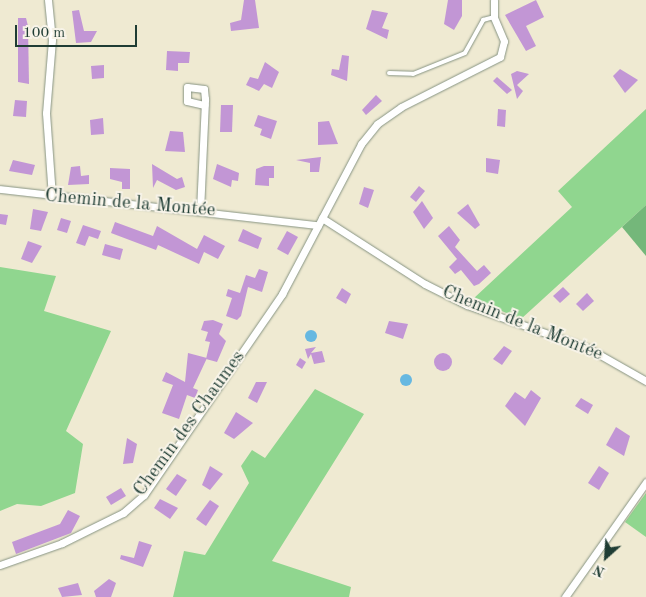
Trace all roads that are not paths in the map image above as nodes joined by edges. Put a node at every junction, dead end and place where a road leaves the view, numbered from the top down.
1 (48, 0) edge
2 (494, 0) edge
3 (494, 17) junction
4 (389, 73) dead end
5 (205, 105) dead end
6 (0, 189) edge
7 (52, 198) junction
8 (200, 211) junction
9 (320, 221) junction
10 (646, 381) edge
11 (646, 482) edge
12 (0, 566) edge
13 (565, 597) edge

1 - 7 street
2 - 3 street
3 - 4 lane
3 - 9 street, Chemin des Chaumes
5 - 8 street
6 - 7 street, Chemin de la Montée
7 - 8 street, Chemin de la Montée
8 - 9 street, Chemin de la Montée
9 - 10 street, Chemin de la Montée
9 - 12 street, Chemin des Chaumes
11 - 13 street

